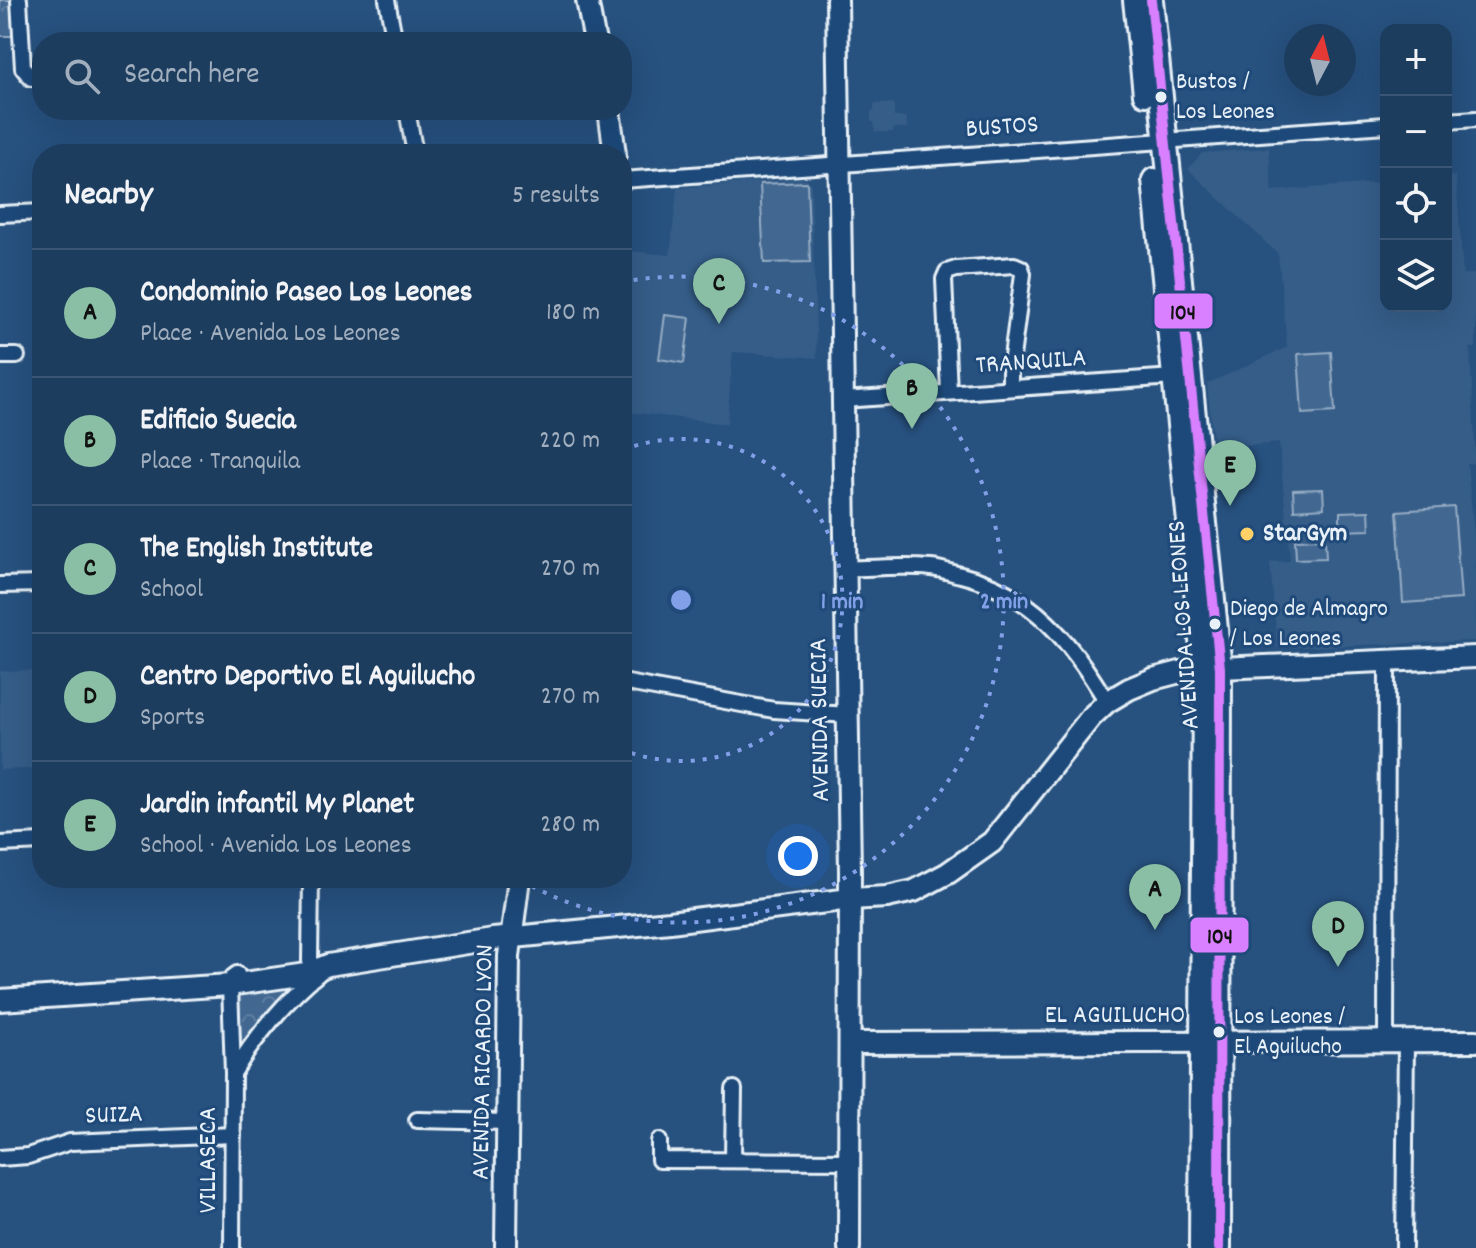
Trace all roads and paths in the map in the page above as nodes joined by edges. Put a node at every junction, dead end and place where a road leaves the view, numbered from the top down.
1 (19, 0) edge
2 (387, 0) edge
3 (587, 0) edge
4 (837, 0) edge
5 (1135, 0) edge
6 (1151, 0) edge
7 (393, 32) edge
8 (593, 32) edge
9 (32, 78) edge
10 (1476, 119) edge
11 (409, 120) edge
12 (610, 120) edge
13 (1452, 121) edge
14 (1380, 125) edge
15 (1157, 140) junction
16 (413, 144) edge
17 (614, 144) edge
18 (839, 164) junction
19 (632, 179) edge
20 (32, 212) edge
21 (0, 214) edge
22 (0, 356) edge
23 (17, 356) dead end
24 (1174, 377) junction
25 (1010, 388) junction
26 (949, 392) junction
27 (843, 400) junction
28 (844, 569) junction
29 (32, 584) edge
30 (0, 585) edge
31 (1476, 657) edge
32 (1387, 662) junction
33 (1212, 669) junction
34 (632, 684) edge
35 (1107, 702) junction
36 (848, 715) junction
37 (32, 842) edge
38 (0, 844) edge
39 (312, 888) edge
40 (518, 888) edge
41 (850, 899) junction
42 (512, 937) junction
43 (319, 963) junction
44 (233, 979) junction
45 (0, 1000) edge
46 (1396, 1040) junction
47 (1211, 1041) junction
48 (1476, 1041) edge
49 (850, 1043) junction
50 (233, 1073) junction
51 (734, 1089) dead end
52 (417, 1120) dead end
53 (508, 1122) junction
54 (233, 1135) junction
55 (659, 1141) dead end
56 (0, 1158) edge
57 (733, 1160) junction
58 (850, 1161) junction
59 (232, 1248) edge
60 (506, 1248) edge
61 (849, 1248) edge
62 (1201, 1248) edge
63 (1219, 1248) edge
64 (1404, 1248) edge

1 - 9 street
2 - 7 street
3 - 8 street
4 - 18 street, AVENIDA SUECIA
5 - 15 main road, AVENIDA LOS LEONES
6 - 15 main road, AVENIDA LOS LEONES
10 - 13 street
11 - 16 street
12 - 17 street
14 - 15 street, BUSTOS
15 - 18 street, BUSTOS
15 - 24 main road, AVENIDA LOS LEONES
15 - 33 main road, AVENIDA LOS LEONES
18 - 19 street, BUSTOS
18 - 27 street, AVENIDA SUECIA
20 - 21 street
22 - 23 street
24 - 25 street, TRANQUILA
24 - 33 main road, AVENIDA LOS LEONES
25 - 26 street, TRANQUILA
25 - 26 street
26 - 27 street, TRANQUILA
27 - 28 street, AVENIDA SUECIA
28 - 35 street
28 - 36 street, AVENIDA SUECIA
29 - 30 street
31 - 32 street
32 - 33 street
32 - 46 street
33 - 35 street
33 - 47 main road, AVENIDA LOS LEONES
34 - 36 street
35 - 41 street
36 - 41 street, AVENIDA SUECIA
37 - 38 street
39 - 43 street
40 - 42 street, AVENIDA RICARDO LYON
41 - 42 street
41 - 49 street, AVENIDA SUECIA
42 - 43 street
42 - 53 street, AVENIDA RICARDO LYON
43 - 44 street
43 - 50 street, VILLASECA
44 - 45 street
44 - 50 street, VILLASECA
46 - 47 street, EL AGUILUCHO
46 - 48 street, EL AGUILUCHO
46 - 64 street
47 - 49 street, EL AGUILUCHO
47 - 62 main road, AVENIDA LOS LEONES
47 - 63 main road, AVENIDA LOS LEONES
49 - 58 street, AVENIDA SUECIA
50 - 54 street, VILLASECA
51 - 57 street
52 - 53 street
53 - 60 street, AVENIDA RICARDO LYON
54 - 56 street, SUIZA
54 - 59 street, VILLASECA
55 - 57 street
57 - 58 street
58 - 61 street, AVENIDA SUECIA

